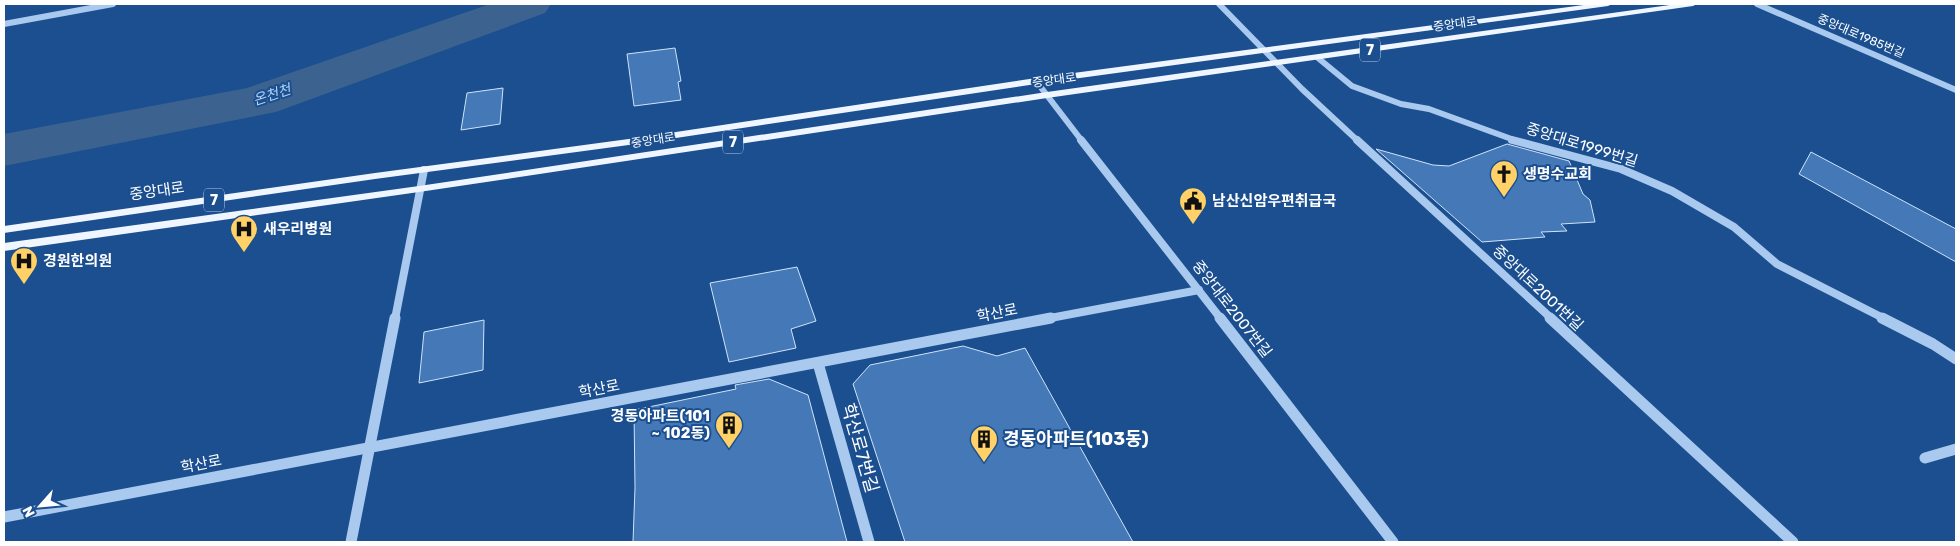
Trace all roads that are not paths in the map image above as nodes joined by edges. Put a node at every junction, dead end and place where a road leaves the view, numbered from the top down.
1 (83, 4) edge
2 (113, 4) edge
3 (1219, 4) edge
4 (1608, 4) edge
5 (1693, 4) edge
6 (1757, 4) edge
7 (57, 13) junction
8 (4, 24) edge
9 (1266, 51) junction
10 (1318, 58) junction
11 (1278, 63) junction
12 (1036, 81) junction
13 (1956, 90) edge
14 (1047, 95) junction
15 (424, 170) junction
16 (419, 189) junction
17 (4, 230) edge
18 (4, 247) edge
19 (1199, 290) junction
20 (1956, 359) edge
21 (818, 363) junction
22 (370, 448) junction
23 (1956, 449) edge
24 (1925, 458) dead end
25 (4, 517) edge
26 (351, 542) edge
27 (869, 542) edge
28 (1393, 542) edge
29 (1794, 542) edge

1 - 7 street
2 - 7 street
3 - 9 street
4 - 9 main road, 중앙대로 / 7
5 - 10 main road, 중앙대로 / 7
6 - 13 street, 중앙대로1985번길
7 - 8 street
9 - 11 street, 중앙대로2001번길
9 - 12 main road, 중앙대로 / 7
10 - 11 main road, 중앙대로 / 7
10 - 20 street, 중앙대로1999번길
11 - 14 main road, 중앙대로 / 7
11 - 29 street, 중앙대로2001번길
12 - 14 street, 중앙대로2007번길
12 - 15 main road, 중앙대로 / 7
14 - 16 main road, 중앙대로 / 7
14 - 19 street, 중앙대로2007번길
15 - 16 street
15 - 17 main road, 중앙대로 / 7
16 - 18 main road, 중앙대로 / 7
16 - 22 street
19 - 21 street, 학산로
19 - 28 street, 중앙대로2007번길
21 - 22 street, 학산로
21 - 27 street, 학산로7번길
22 - 25 street, 학산로
22 - 26 street
23 - 24 street

